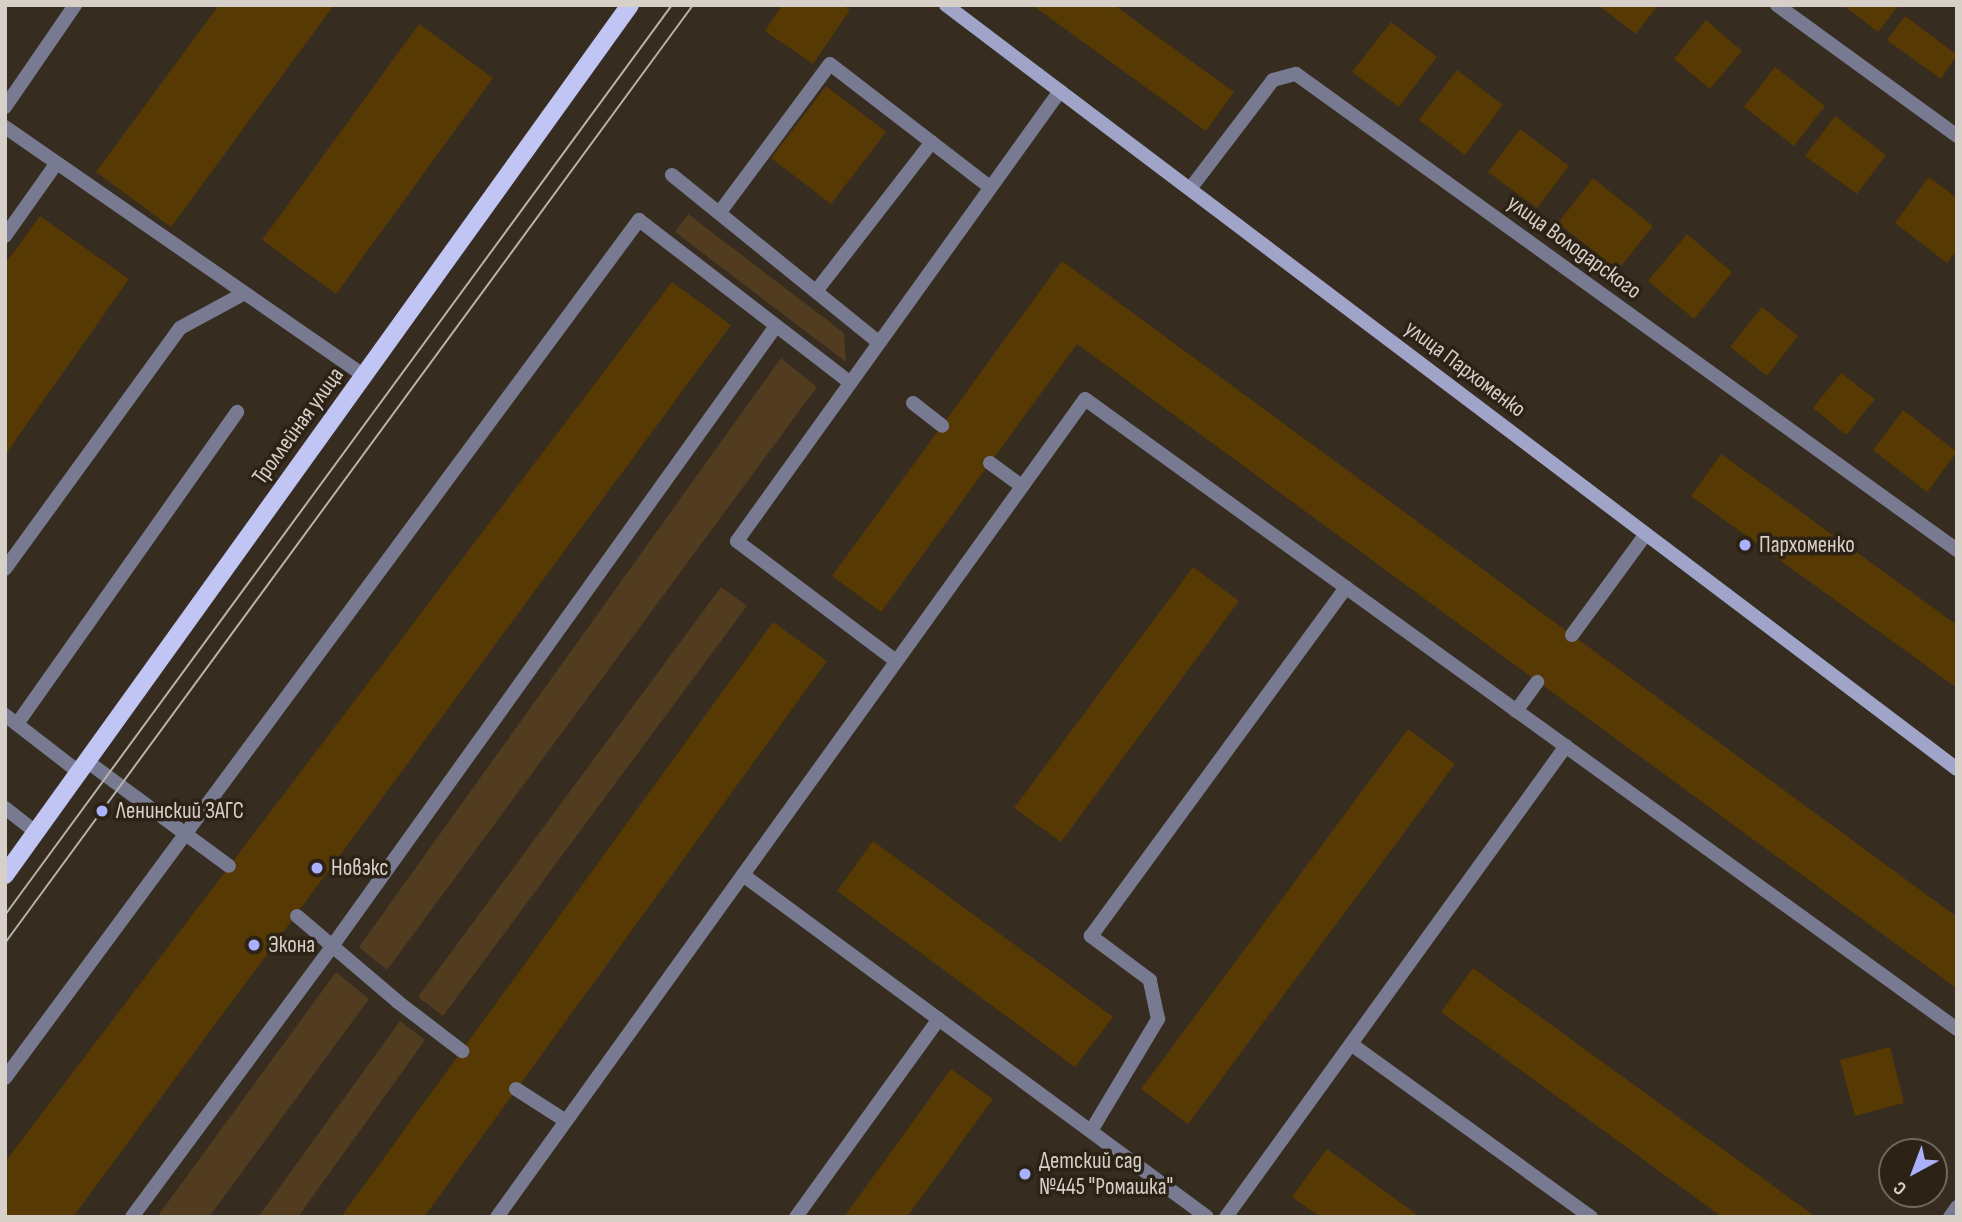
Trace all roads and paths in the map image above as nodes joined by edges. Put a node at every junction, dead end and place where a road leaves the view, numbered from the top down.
1 (75, 5) edge
2 (630, 5) edge
3 (946, 5) edge
4 (1777, 5) edge
5 (1060, 91) junction
6 (5, 107) edge
7 (5, 127) edge
8 (1957, 136) edge
9 (932, 142) junction
10 (57, 164) junction
11 (671, 175) dead end
12 (990, 187) junction
13 (1190, 189) junction
14 (720, 212) junction
15 (5, 236) edge
16 (817, 290) junction
17 (243, 294) junction
18 (776, 326) junction
19 (878, 342) junction
20 (363, 376) junction
21 (849, 382) junction
22 (913, 403) dead end
23 (237, 412) dead end
24 (942, 426) dead end
25 (990, 463) dead end
26 (1022, 486) junction
27 (1646, 534) junction
28 (1957, 550) edge
29 (5, 569) edge
30 (1346, 587) junction
31 (1572, 635) dead end
32 (896, 661) junction
33 (1537, 682) dead end
34 (1516, 711) junction
35 (5, 715) edge
36 (17, 724) junction
37 (1566, 747) junction
38 (84, 767) junction
39 (1957, 769) edge
40 (5, 808) edge
41 (36, 832) junction
42 (186, 836) junction
43 (229, 866) dead end
44 (5, 875) edge
45 (743, 875) junction
46 (297, 916) dead end
47 (333, 945) junction
48 (939, 1019) junction
49 (1957, 1029) edge
50 (1351, 1044) junction
51 (462, 1051) dead end
52 (5, 1078) edge
53 (516, 1089) dead end
54 (566, 1121) junction
55 (1091, 1131) junction
56 (1957, 1207) edge
57 (132, 1217) edge
58 (497, 1217) edge
59 (796, 1217) edge
60 (1207, 1217) edge
61 (1226, 1217) edge
62 (1591, 1217) edge
63 (1950, 1217) edge

1 - 6 street
2 - 20 main road, Троллейная улица
3 - 5 street, улица Пархоменко
4 - 8 street
5 - 12 street
5 - 13 street, улица Пархоменко
7 - 10 street
9 - 12 street
9 - 14 street
9 - 16 street
10 - 15 street
10 - 17 street
11 - 14 street
12 - 19 street
13 - 27 street, улица Пархоменко
13 - 28 street, улица Володарского
14 - 16 street
16 - 19 street
17 - 20 street
17 - 29 street
18 - 21 street
18 - 42 street
18 - 47 street
19 - 21 street
20 - 38 main road, Троллейная улица
21 - 32 street
22 - 24 street
23 - 36 street
25 - 26 street
26 - 30 street
26 - 32 street
27 - 31 street
27 - 39 street, улица Пархоменко
30 - 34 street
30 - 55 street
32 - 45 street
33 - 34 street
34 - 37 street
35 - 36 street
36 - 38 street
37 - 49 street
37 - 50 street
38 - 41 main road, Троллейная улица
38 - 42 street
40 - 41 street
41 - 44 main road, Троллейная улица
42 - 43 street
42 - 52 street
45 - 48 street
45 - 54 street
46 - 47 street
47 - 51 street
47 - 57 street
48 - 55 street
48 - 59 street
50 - 61 street
50 - 62 street
53 - 54 street
54 - 58 street
55 - 60 street
56 - 63 street

